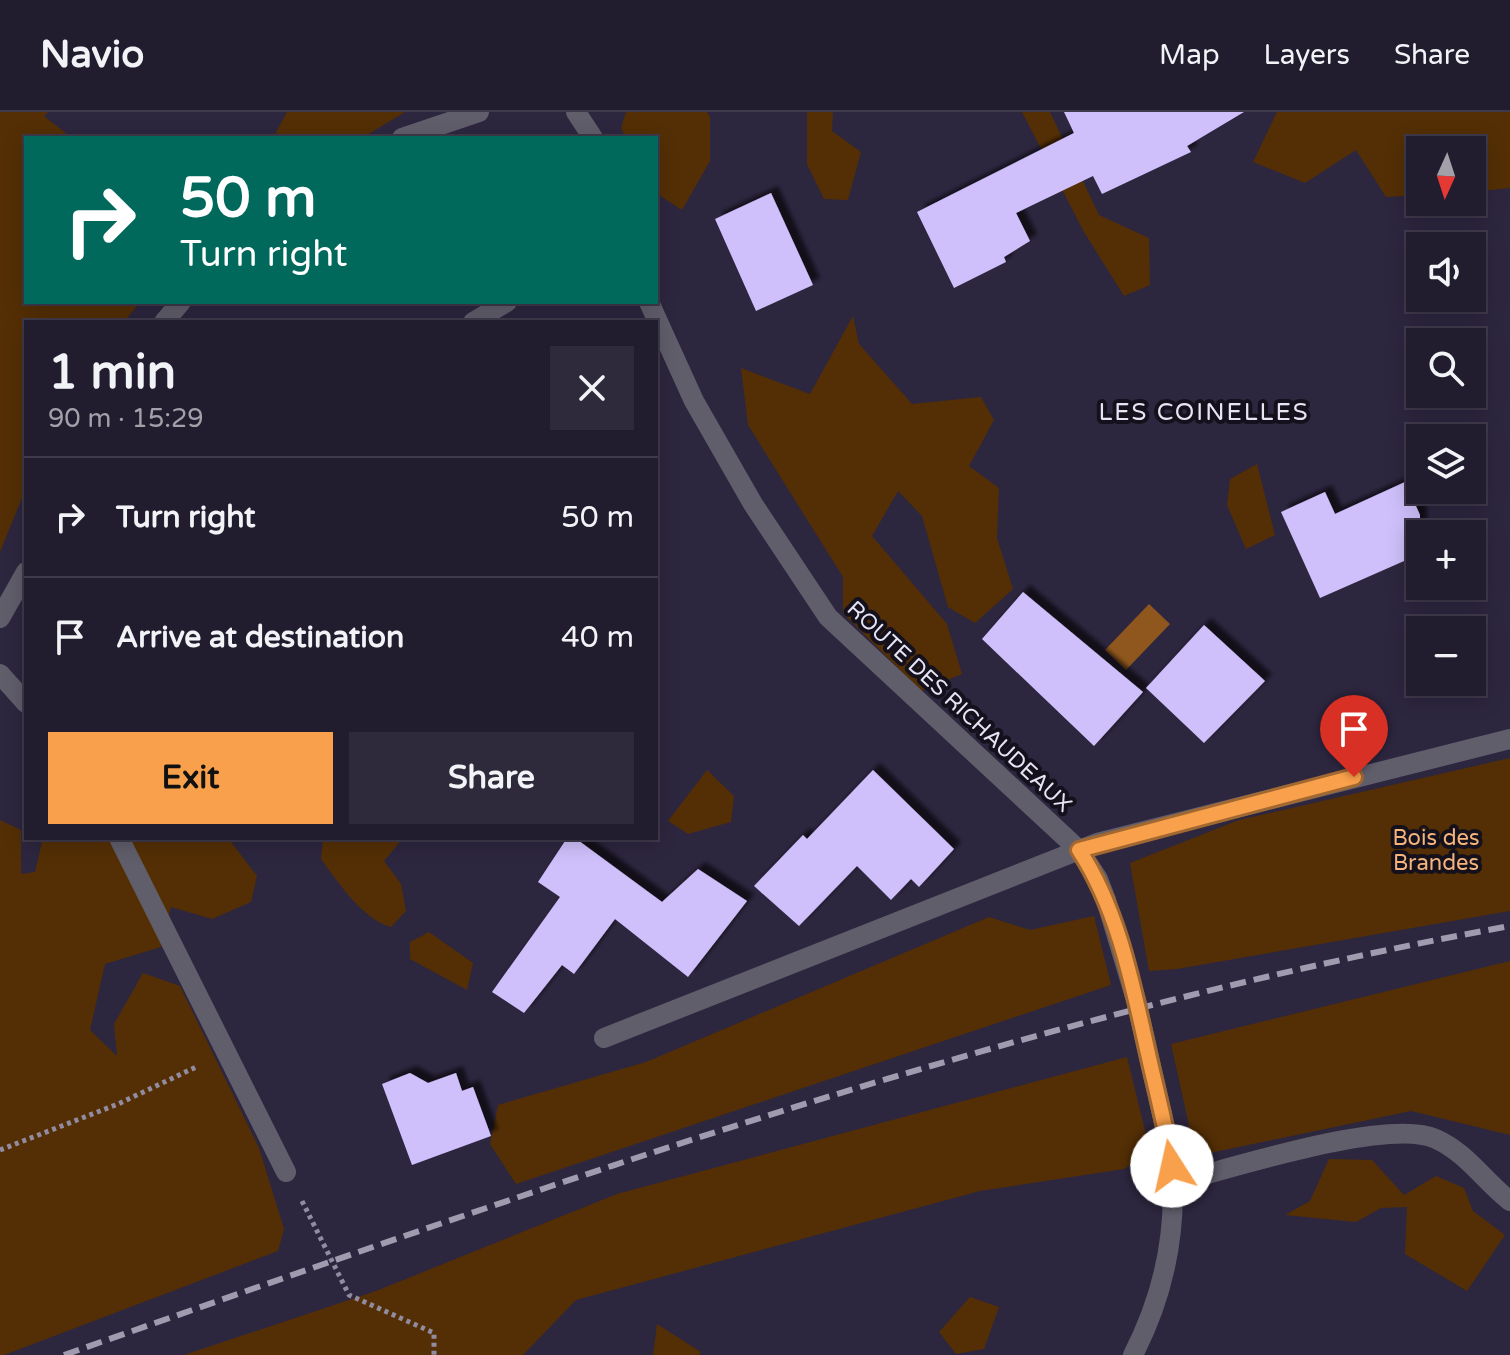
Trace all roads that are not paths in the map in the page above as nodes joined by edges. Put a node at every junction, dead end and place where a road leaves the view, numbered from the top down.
1 (479, 112) edge
2 (576, 112) edge
3 (408, 136) edge
4 (592, 136) edge
5 (179, 304) edge
6 (504, 304) edge
7 (166, 320) edge
8 (476, 320) edge
9 (658, 329) edge
10 (24, 576) edge
11 (0, 618) edge
12 (0, 674) edge
13 (24, 701) edge
14 (1510, 739) edge
15 (120, 840) edge
16 (1079, 850) junction
17 (604, 1038) dead end
18 (286, 1172) road end
19 (1174, 1183) junction
20 (1510, 1201) edge
21 (1133, 1355) edge

1 - 3 street
2 - 4 street
5 - 7 street
6 - 8 street
9 - 16 street, ROUTE DES RICHAUDEAUX
10 - 11 street
12 - 13 street
14 - 16 street
15 - 18 street
16 - 17 street
16 - 19 street, ROUTE DES RICHAUDEAUX, bridge
19 - 20 street
19 - 21 street, ROUTE DES RICHAUDEAUX

